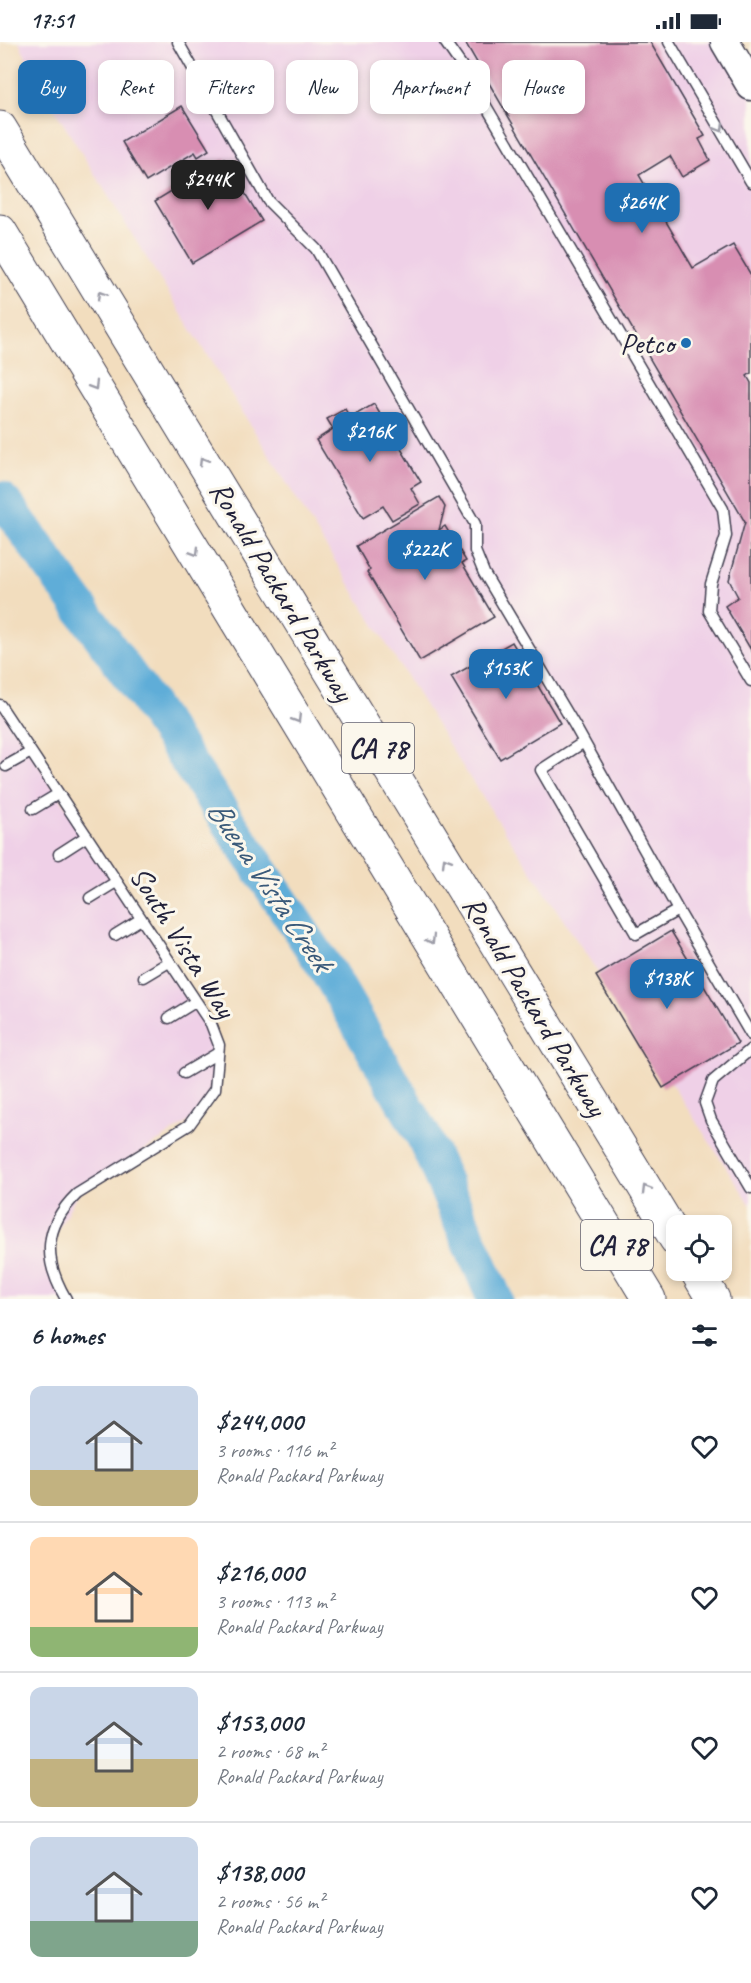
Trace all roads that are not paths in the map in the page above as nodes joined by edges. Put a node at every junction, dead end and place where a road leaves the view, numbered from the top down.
1 (178, 42) edge
2 (446, 42) edge
3 (669, 42) edge
4 (725, 42) edge
5 (751, 86) edge
6 (0, 107) edge
7 (0, 128) edge
8 (751, 182) edge
9 (0, 231) edge
10 (0, 247) edge
11 (79, 258) junction
12 (64, 336) junction
13 (751, 681) edge
14 (1, 711) edge
15 (584, 742) junction
16 (31, 752) junction
17 (6, 766) dead end
18 (58, 794) junction
19 (33, 809) dead end
20 (87, 836) junction
21 (59, 854) dead end
22 (116, 882) junction
23 (90, 898) dead end
24 (678, 910) junction
25 (141, 919) junction
26 (115, 935) dead end
27 (169, 962) junction
28 (144, 977) dead end
29 (195, 1002) junction
30 (169, 1018) dead end
31 (751, 1035) edge
32 (751, 1049) edge
33 (218, 1053) junction
34 (184, 1073) dead end
35 (751, 1188) edge
36 (584, 1192) junction
37 (666, 1223) edge
38 (702, 1281) edge
39 (66, 1299) edge
40 (634, 1299) edge
41 (649, 1299) edge
42 (713, 1299) edge

1 - 15 lane
2 - 13 lane
3 -> 8 lane
4 - 5 main road
6 - 11 highway
7 - 11 highway, Ronald Packard Parkway / CA 78
9 - 12 highway, Ronald Packard Parkway / CA 78
10 - 12 highway
37 -> 11 highway, Ronald Packard Parkway / CA 78
12 -> 36 highway, Ronald Packard Parkway / CA 78
14 - 16 lane, South Vista Way
15 - 24 lane
15 - 24 lane
16 - 17 lane
16 - 18 lane, South Vista Way
18 - 19 lane
18 - 20 lane, South Vista Way
20 - 21 lane
20 - 22 lane, South Vista Way
22 - 23 lane
22 - 25 lane, South Vista Way
24 - 31 lane
25 - 26 lane
25 - 27 lane, South Vista Way
27 - 28 lane
27 - 29 lane, South Vista Way
29 - 30 lane
29 - 33 lane, South Vista Way
32 - 35 lane
33 - 34 lane
33 - 39 lane, South Vista Way
36 - 40 highway
36 - 41 highway, Ronald Packard Parkway / CA 78
38 - 42 highway, CA 78

